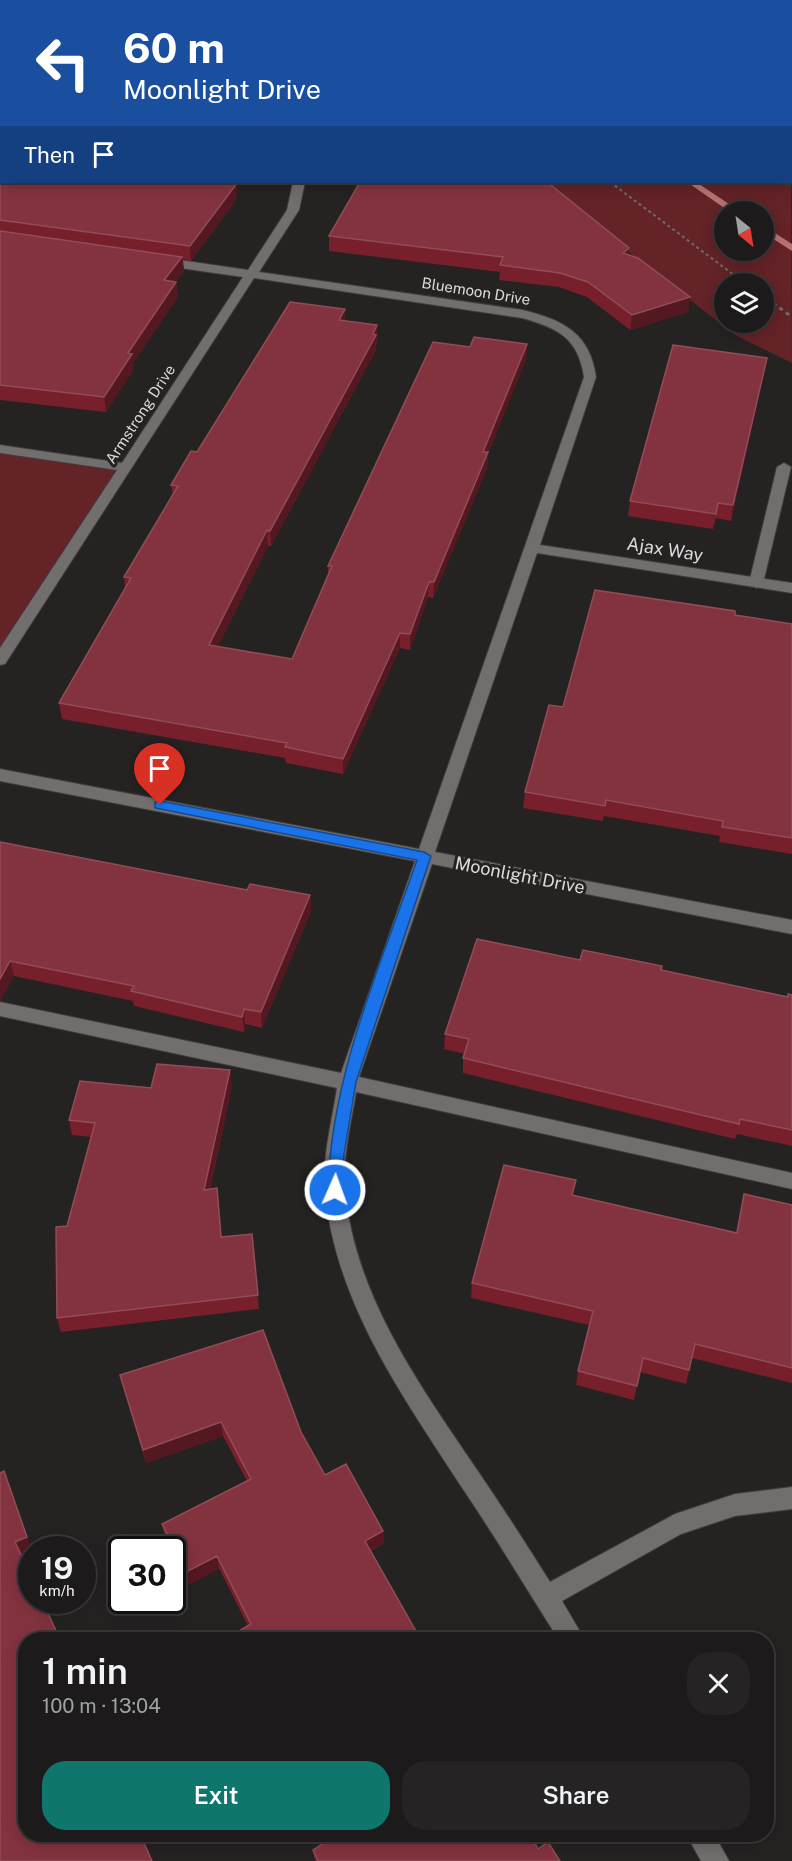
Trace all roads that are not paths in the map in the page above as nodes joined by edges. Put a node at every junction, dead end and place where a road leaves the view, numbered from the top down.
1 (299, 183) edge
2 (140, 258) edge
3 (252, 274) junction
4 (0, 449) edge
5 (124, 467) junction
6 (784, 467) dead end
7 (532, 548) junction
8 (756, 583) junction
9 (792, 588) edge
10 (0, 660) edge
11 (0, 775) edge
12 (424, 856) junction
13 (792, 927) edge
14 (0, 1009) edge
15 (348, 1082) junction
16 (792, 1181) edge
17 (792, 1498) edge
18 (546, 1597) junction
19 (568, 1632) edge
20 (704, 1842) edge
21 (716, 1861) edge

1 - 3 street, Armstrong Drive
2 - 3 street, Bluemoon Drive
3 - 5 street, Armstrong Drive
3 - 7 street, Bluemoon Drive
4 - 5 street
5 - 10 street, Armstrong Drive
6 - 8 street
7 - 8 street, Ajax Way
7 - 12 street, Bluemoon Drive
8 - 9 street, Ajax Way
11 - 12 street, Moonlight Drive
12 - 13 street, Moonlight Drive
12 - 15 street, Bluemoon Drive
14 - 15 street
15 - 16 street
15 - 18 street, Bluemoon Drive
17 - 18 street
18 - 19 street, Bluemoon Drive
20 - 21 street

